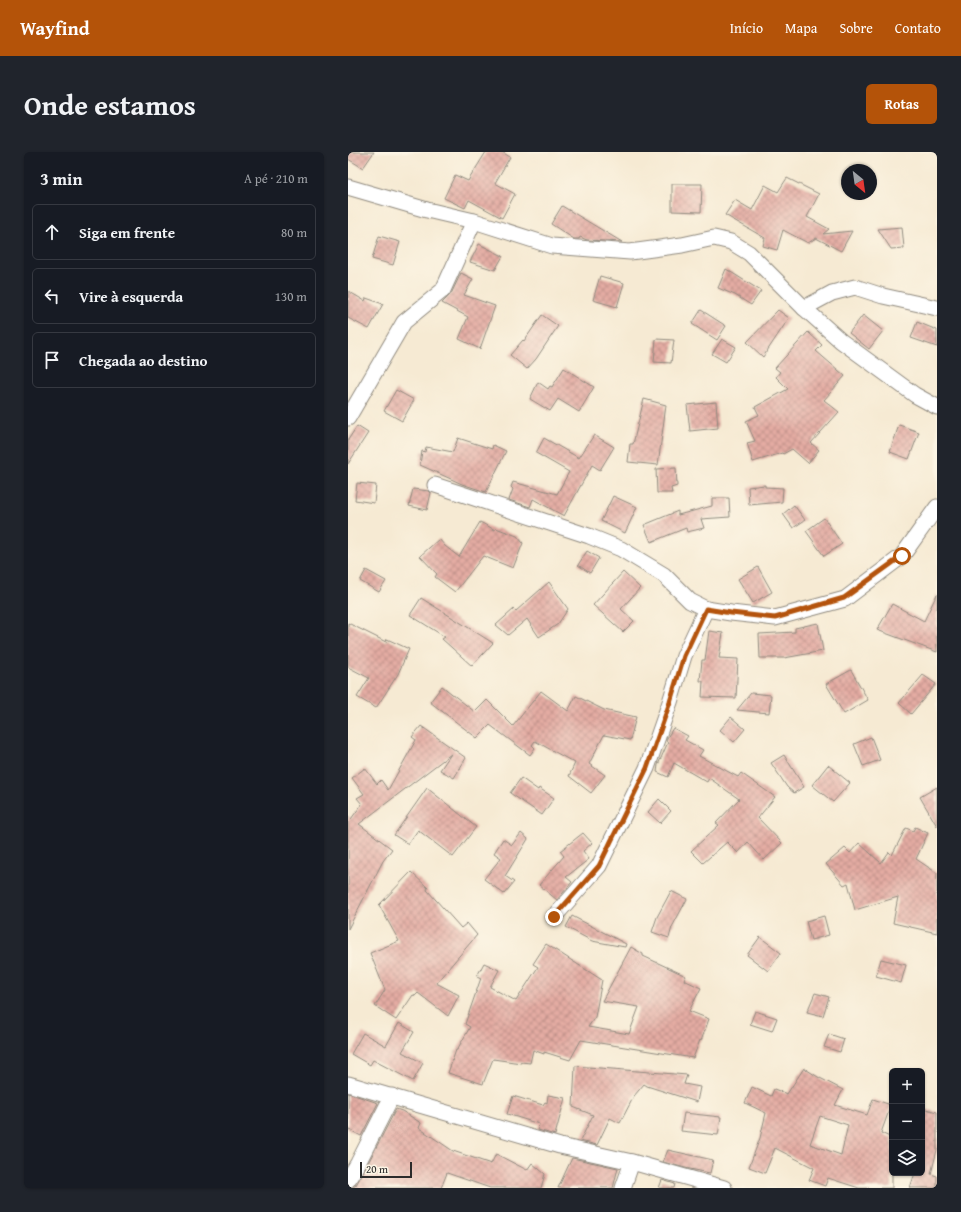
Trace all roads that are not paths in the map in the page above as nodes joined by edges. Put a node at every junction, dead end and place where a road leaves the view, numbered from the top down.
1 (348, 187) edge
2 (474, 220) junction
3 (804, 308) junction
4 (937, 308) edge
5 (937, 407) edge
6 (348, 418) edge
7 (434, 485) dead end
8 (937, 507) edge
9 (706, 609) junction
10 (554, 917) dead end
11 (348, 1084) edge
12 (392, 1096) junction
13 (632, 1162) junction
14 (348, 1180) edge
15 (623, 1188) edge
16 (724, 1188) edge

1 - 2 street
2 - 3 street
2 - 6 street
3 - 4 street
3 - 5 street
7 - 9 street
8 - 9 street
9 - 10 street
11 - 12 street
12 - 13 street
12 - 14 street
13 - 15 street
13 - 16 street

